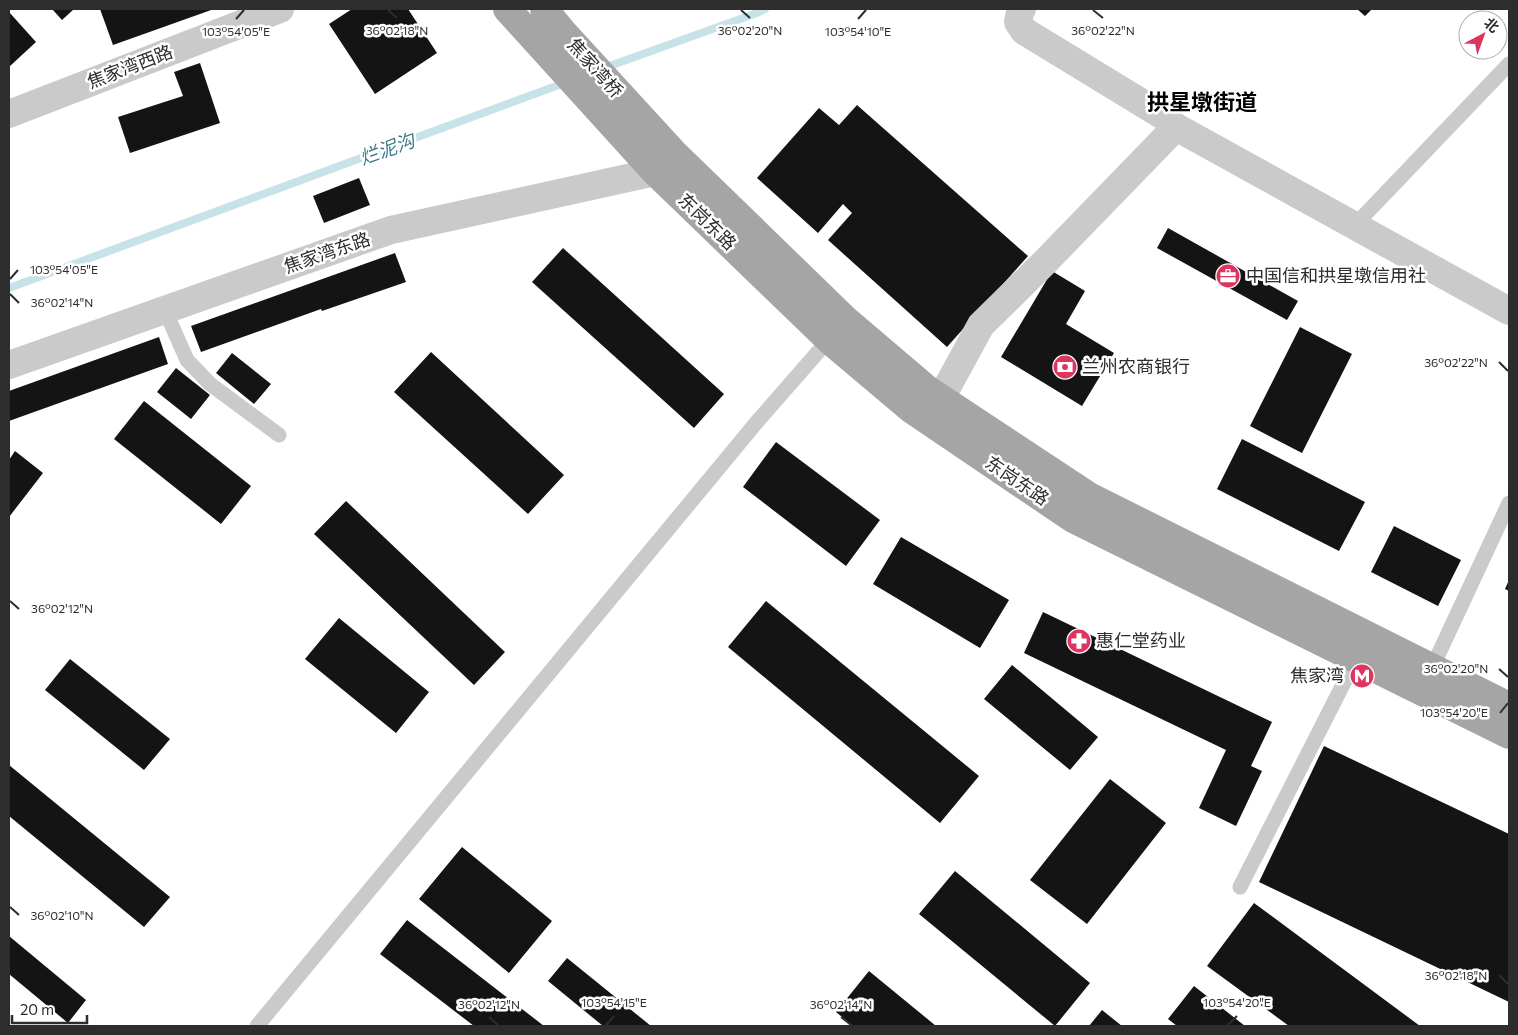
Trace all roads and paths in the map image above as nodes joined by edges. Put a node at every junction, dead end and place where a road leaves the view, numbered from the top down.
1 (280, 9) edge
2 (1022, 9) edge
3 (511, 14) edge
4 (551, 22) edge
5 (1509, 64) edge
6 (628, 103) joint
7 (9, 114) edge
8 (603, 115) joint
9 (1176, 127) junction
10 (654, 172) junction
11 (1356, 225) junction
12 (165, 310) junction
13 (1509, 311) edge
14 (846, 320) junction
15 (829, 340) junction
16 (9, 365) edge
17 (934, 409) junction
18 (279, 435) dead end
19 (1509, 504) edge
20 (1356, 660) junction
21 (1432, 668) junction
22 (1509, 706) edge
23 (1509, 735) edge
24 (1240, 887) dead end
25 (257, 1026) edge

1 - 7 street, 焦家湾西路
2 - 9 street
3 - 4 main road
4 - 6 main road, 焦家湾桥
4 - 8 main road, 焦家湾桥
5 - 11 lane
6 - 14 main road, 东岗东路
8 - 10 main road, 东岗东路
9 - 11 street
9 - 17 street
10 - 12 street, 焦家湾东路
10 - 15 main road, 东岗东路
11 - 13 street
12 - 16 street, 焦家湾东路
12 - 18 lane
14 - 15 lane
14 - 17 main road, 东岗东路
15 - 17 main road, 东岗东路
15 - 25 lane
17 - 20 main road, 东岗东路
17 - 21 main road, 东岗东路
19 - 21 lane
20 - 23 main road, 东岗东路
20 - 24 lane
21 - 22 main road, 东岗东路

